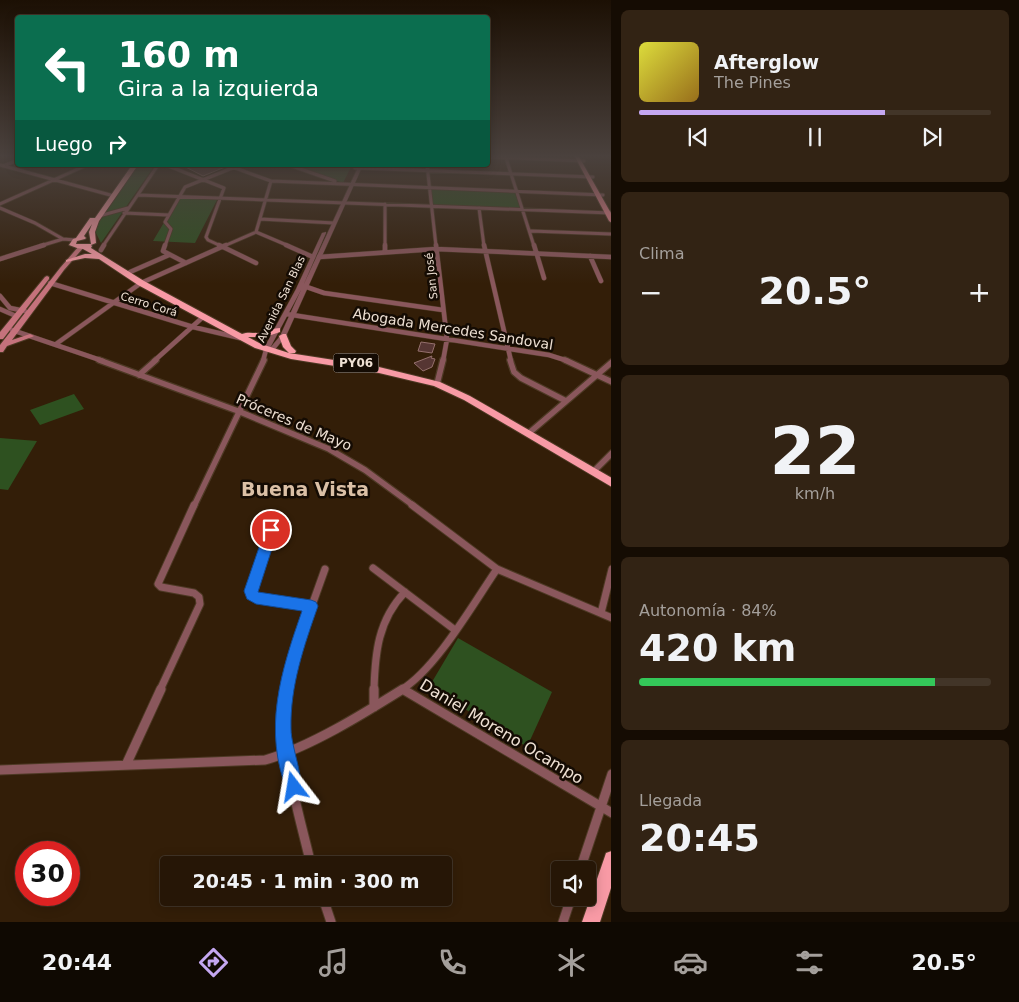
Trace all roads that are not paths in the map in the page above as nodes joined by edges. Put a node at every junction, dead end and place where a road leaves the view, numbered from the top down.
1 (17, 198) edge
2 (109, 198) edge
3 (110, 198) edge
4 (136, 198) edge
5 (179, 198) edge
6 (222, 198) joint
7 (344, 198) edge
8 (431, 198) edge
9 (519, 198) edge
10 (602, 198) edge
11 (266, 200) junction
12 (342, 203) junction
13 (385, 204) junction
14 (0, 206) edge
15 (432, 206) junction
16 (128, 208) junction
17 (478, 208) junction
18 (523, 210) junction
19 (610, 212) edge
20 (124, 213) junction
21 (99, 216) junction
22 (169, 216) junction
23 (260, 219) junction
24 (332, 223) junction
25 (530, 231) junction
26 (256, 232) junction
27 (611, 234) edge
28 (63, 239) junction
29 (75, 241) junction
30 (92, 241) junction
31 (83, 247) junction
32 (222, 247) junction
33 (436, 249) junction
34 (485, 251) junction
35 (385, 252) junction
36 (102, 254) junction
37 (168, 254) junction
38 (538, 254) junction
39 (590, 256) junction
40 (316, 257) junction
41 (611, 257) edge
42 (0, 259) edge
43 (68, 261) junction
44 (186, 263) junction
45 (256, 263) dead end
46 (130, 272) junction
47 (544, 278) dead end
48 (601, 281) dead end
49 (144, 282) junction
50 (50, 283) junction
51 (303, 286) junction
52 (0, 296) edge
53 (114, 303) junction
54 (0, 309) edge
55 (443, 310) junction
56 (29, 312) junction
57 (18, 313) junction
58 (289, 315) junction
59 (203, 317) junction
60 (19, 324) junction
61 (193, 327) junction
62 (11, 330) junction
63 (280, 333) junction
64 (27, 336) junction
65 (0, 337) edge
66 (245, 337) junction
67 (447, 340) junction
68 (56, 344) junction
69 (2, 347) edge
70 (506, 348) junction
71 (269, 350) junction
72 (292, 351) junction
73 (611, 363) edge
74 (139, 375) junction
75 (596, 375) junction
76 (438, 382) junction
77 (611, 382) edge
78 (566, 401) junction
79 (238, 411) junction
80 (531, 431) junction
81 (611, 454) edge
82 (596, 469) junction
83 (611, 475) edge
84 (611, 482) edge
85 (276, 515) dead end
86 (374, 568) dead end
87 (325, 569) dead end
88 (497, 569) junction
89 (611, 573) edge
90 (405, 592) junction
91 (311, 606) junction
92 (601, 613) junction
93 (611, 618) edge
94 (455, 630) junction
95 (404, 690) junction
96 (374, 707) junction
97 (286, 754) junction
98 (126, 765) junction
99 (0, 770) edge
100 (611, 777) edge
101 (601, 807) junction
102 (611, 812) edge
103 (309, 856) edge
104 (583, 861) edge
105 (611, 865) edge
106 (608, 887) edge
107 (326, 906) edge
108 (568, 906) edge
109 (331, 922) edge
110 (563, 922) edge
111 (591, 922) edge

1 - 14 street
2 - 29 highway
3 - 21 highway
4 - 16 street
5 - 22 street
6 - 11 street
6 - 32 street
7 - 12 street, Avenida San Blas
8 - 15 street, San José
9 - 18 street
10 - 19 main road
11 - 12 street
11 - 23 street
12 - 13 street
12 - 24 street, Avenida San Blas
13 - 15 street
13 - 35 street
14 - 28 street
15 - 17 street
15 - 33 street, San José
16 - 20 street
16 - 21 street
17 - 18 street
17 - 34 street
18 - 19 street
18 - 25 street
20 - 22 street
20 - 36 street
21 - 30 highway
22 - 37 street
23 - 24 street
23 - 26 street
24 - 40 street, Avenida San Blas
25 - 27 street
25 - 38 street
26 - 32 street
26 - 40 street
28 - 29 street
28 - 42 street
29 - 30 highway
29 - 31 highway, PY06
29 - 57 main road
30 - 31 highway
30 - 36 highway, PY06
31 - 36 highway, PY06
31 - 43 main road
32 - 44 street
32 - 45 street
33 - 34 street
33 - 35 street
33 - 55 street, San José
34 - 38 street
34 - 70 street
35 - 40 street
36 - 43 highway
36 - 46 highway, PY06
36 - 49 highway, PY06
37 - 44 street
37 - 46 street
38 - 39 street
38 - 47 street
39 - 41 street
39 - 48 street
40 - 51 street, Avenida San Blas
43 - 50 main road
44 - 49 street
46 - 49 highway, PY06
49 - 53 street
49 - 59 highway, PY06
49 - 66 highway, PY06
50 - 53 street, Cerro Corá
50 - 56 main road
51 - 55 street
51 - 58 street, Avenida San Blas
52 - 57 street
53 - 61 street, Cerro Corá
53 - 68 street
54 - 57 street
55 - 67 street, San José
56 - 57 street
56 - 60 main road
57 - 62 main road
58 - 63 street, Avenida San Blas
58 - 67 street, Abogada Mercedes Sandoval
59 - 61 street
59 - 66 highway, PY06
60 - 62 main road
60 - 64 street
61 - 66 street, Cerro Corá
61 - 74 street
62 - 64 street, Próceres de Mayo
62 - 65 main road
62 - 69 main road
63 - 66 highway
63 - 71 street, Avenida San Blas
63 - 72 highway
64 - 68 street, Próceres de Mayo
64 - 69 main road
66 - 71 highway, PY06
67 - 70 street, Abogada Mercedes Sandoval
67 - 76 street, San José
68 - 74 street, Próceres de Mayo
70 - 75 street, Abogada Mercedes Sandoval
70 - 78 street
71 - 72 highway, PY06
71 - 76 highway, PY06
71 - 79 street
72 - 76 highway, PY06
73 - 75 street
74 - 79 street, Próceres de Mayo
75 - 77 street, Abogada Mercedes Sandoval
75 - 78 street
76 - 80 highway, PY06
78 - 80 street
79 - 88 street, Próceres de Mayo
79 - 98 street
80 - 82 highway, PY06
81 - 82 street
82 - 83 highway, PY06
82 - 84 highway, PY06
85 - 91 street
86 - 90 street
87 - 91 street
88 - 92 street, Próceres de Mayo
88 - 94 street
89 - 92 street
90 - 94 street
90 - 96 street
91 - 97 street
92 - 93 street, Próceres de Mayo
94 - 95 street
95 - 96 street
95 - 101 street, Daniel Moreno Ocampo
96 - 97 street
97 - 98 street
97 - 103 street
98 - 99 street
100 - 101 street
101 - 102 street, Daniel Moreno Ocampo
101 - 104 street
105 - 106 highway
106 - 111 highway
107 - 109 street
108 - 110 street

